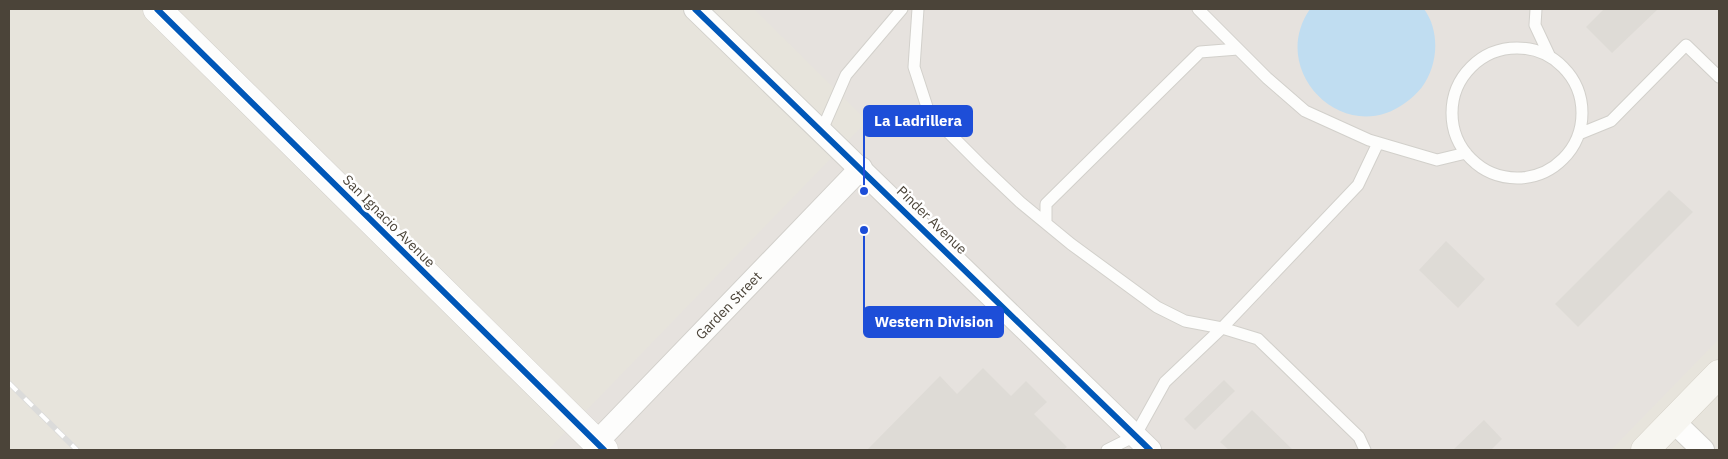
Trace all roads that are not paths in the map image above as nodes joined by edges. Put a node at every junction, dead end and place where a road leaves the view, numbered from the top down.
1 (157, 9) edge
2 (695, 9) edge
3 (902, 9) edge
4 (918, 9) edge
5 (1198, 9) edge
6 (1536, 9) edge
7 (1238, 49) junction
8 (1550, 56) junction
9 (1719, 78) edge
10 (822, 130) junction
11 (1579, 134) junction
12 (1378, 143) junction
13 (1466, 153) junction
14 (861, 168) junction
15 (1046, 223) junction
16 (1222, 328) junction
17 (1719, 374) edge
18 (1673, 421) junction
19 (1142, 443) edge
20 (600, 446) edge
21 (1107, 450) edge
22 (1365, 450) edge
23 (1644, 450) edge
24 (1703, 450) edge

1 - 20 street, San Ignacio Avenue
2 - 10 street, Pinder Avenue
3 - 10 lane
4 - 15 lane
5 - 7 lane
6 - 8 lane
7 - 12 lane
7 - 15 lane
8 - 11 lane
8 - 13 lane
9 - 11 lane
10 - 14 street, Pinder Avenue
11 - 13 lane
12 - 13 lane
12 - 16 lane
14 - 19 street, Pinder Avenue
14 - 20 street, Garden Street
15 - 16 lane
16 - 19 lane
16 - 22 lane
17 - 18 main road
18 - 23 main road
18 - 24 street
19 - 21 lane

